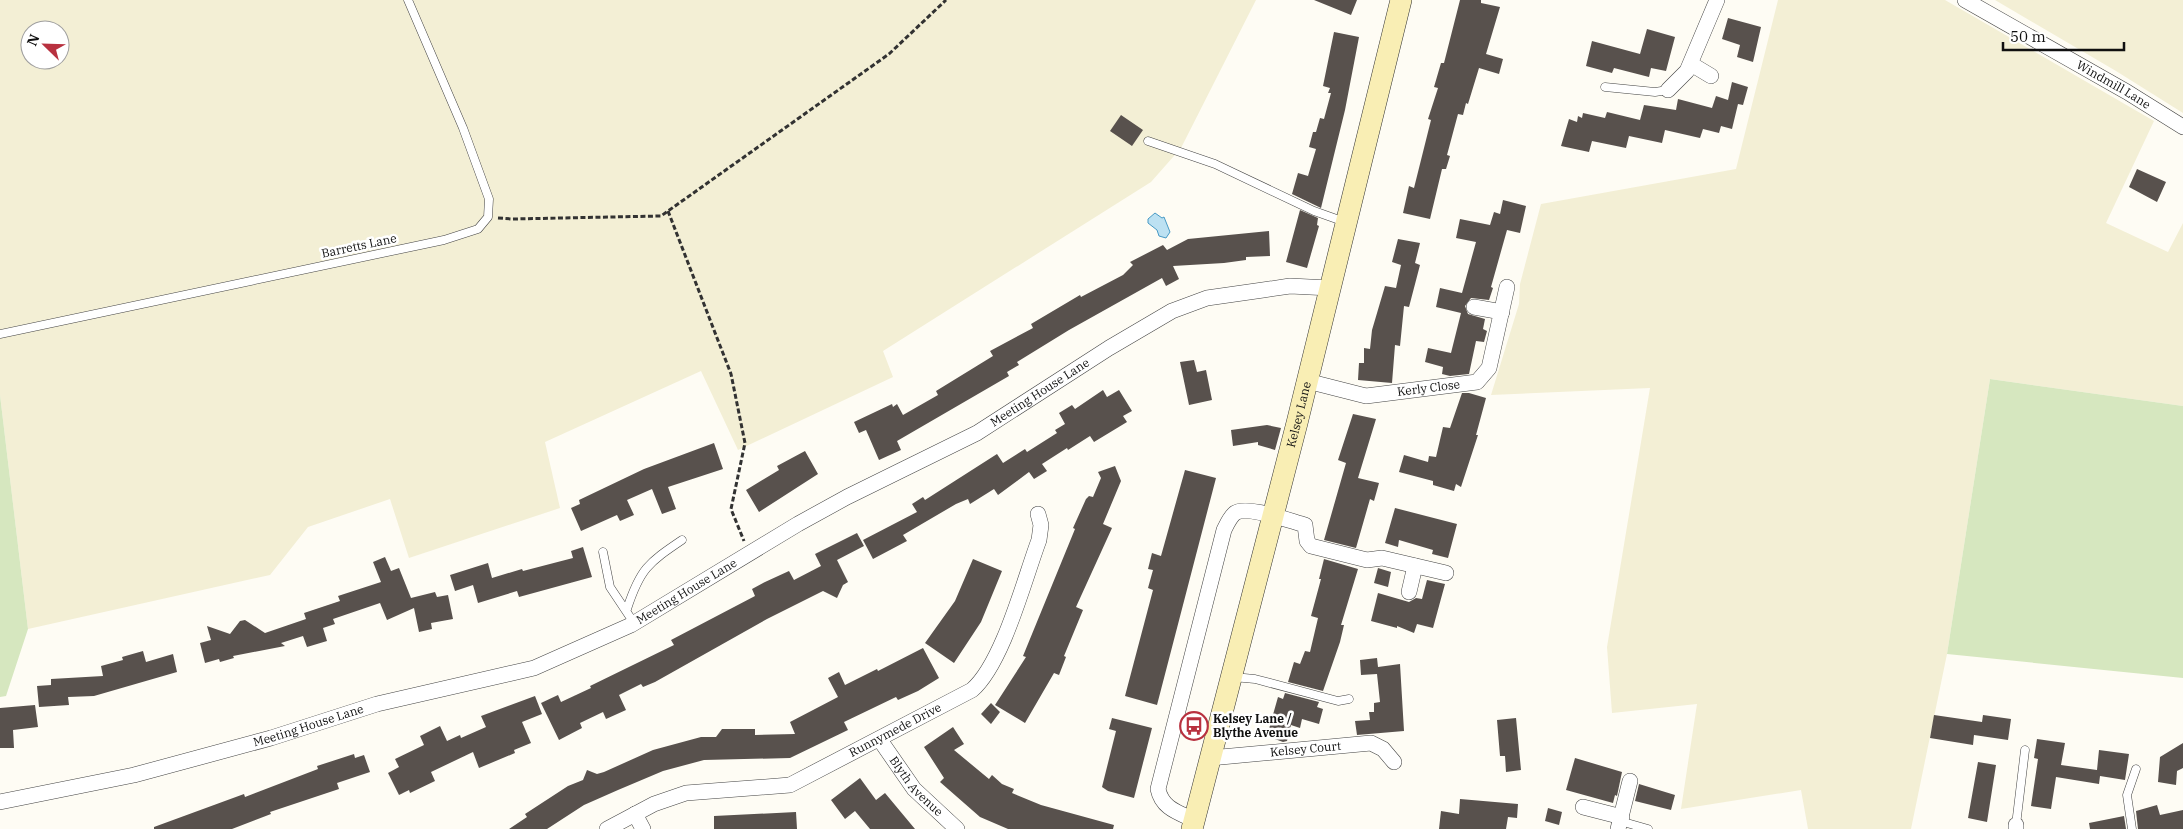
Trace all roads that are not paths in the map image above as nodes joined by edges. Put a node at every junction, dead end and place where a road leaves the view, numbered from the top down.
1 (408, 0) edge
2 (1401, 0) edge
3 (1717, 0) edge
4 (1965, 0) edge
5 (1691, 64) junction
6 (1711, 76) dead end
7 (1604, 88) dead end
8 (1668, 90) joint
9 (2183, 127) edge
10 (1148, 141) dead end
11 (1346, 222) junction
12 (1507, 287) dead end
13 (1330, 288) junction
14 (1474, 307) dead end
15 (1502, 312) junction
16 (0, 334) edge
17 (1307, 381) junction
18 (1038, 514) dead end
19 (1273, 517) junction
20 (682, 540) dead end
21 (603, 552) dead end
22 (1415, 566) junction
23 (1446, 573) dead end
24 (1409, 592) dead end
25 (627, 609) junction
26 (634, 623) junction
27 (1231, 676) junction
28 (1350, 699) dead end
29 (880, 740) junction
30 (2025, 750) dead end
31 (1210, 758) junction
32 (1394, 762) dead end
33 (2136, 769) dead end
34 (1630, 780) dead end
35 (0, 802) edge
36 (1583, 807) dead end
37 (635, 814) junction
38 (1620, 822) edge
39 (1193, 824) edge
40 (2016, 827) edge
41 (607, 829) edge
42 (643, 829) edge
43 (957, 829) edge
44 (1648, 829) edge
45 (2132, 829) edge

1 - 16 lane, Barretts Lane
2 - 11 main road, Kelsey Lane
3 - 5 street
4 - 9 street, Windmill Lane
5 - 6 street
5 - 8 street
7 - 8 lane
10 - 11 lane
11 - 13 main road, Kelsey Lane
12 - 15 street, Kerly Close
13 - 17 main road, Kelsey Lane
13 - 26 street, Meeting House Lane
14 - 15 street
15 - 17 street, Kerly Close
17 - 19 main road, Kelsey Lane
18 - 29 street, Runnymede Drive
19 - 22 street
19 - 27 main road, Kelsey Lane
19 - 39 street
20 - 25 lane
21 - 25 lane
22 - 23 street
22 - 24 street
25 - 26 lane
26 - 35 street, Meeting House Lane
27 - 28 lane
27 - 31 main road, Kelsey Lane
29 - 37 street, Runnymede Drive
29 - 43 street, Blyth Avenue
30 - 40 lane
31 - 32 street, Kelsey Court
31 - 39 main road, Kelsey Lane
33 - 45 lane
34 - 38 street
36 - 38 street
37 - 41 street, Runnymede Drive
37 - 42 street
38 - 44 lane

